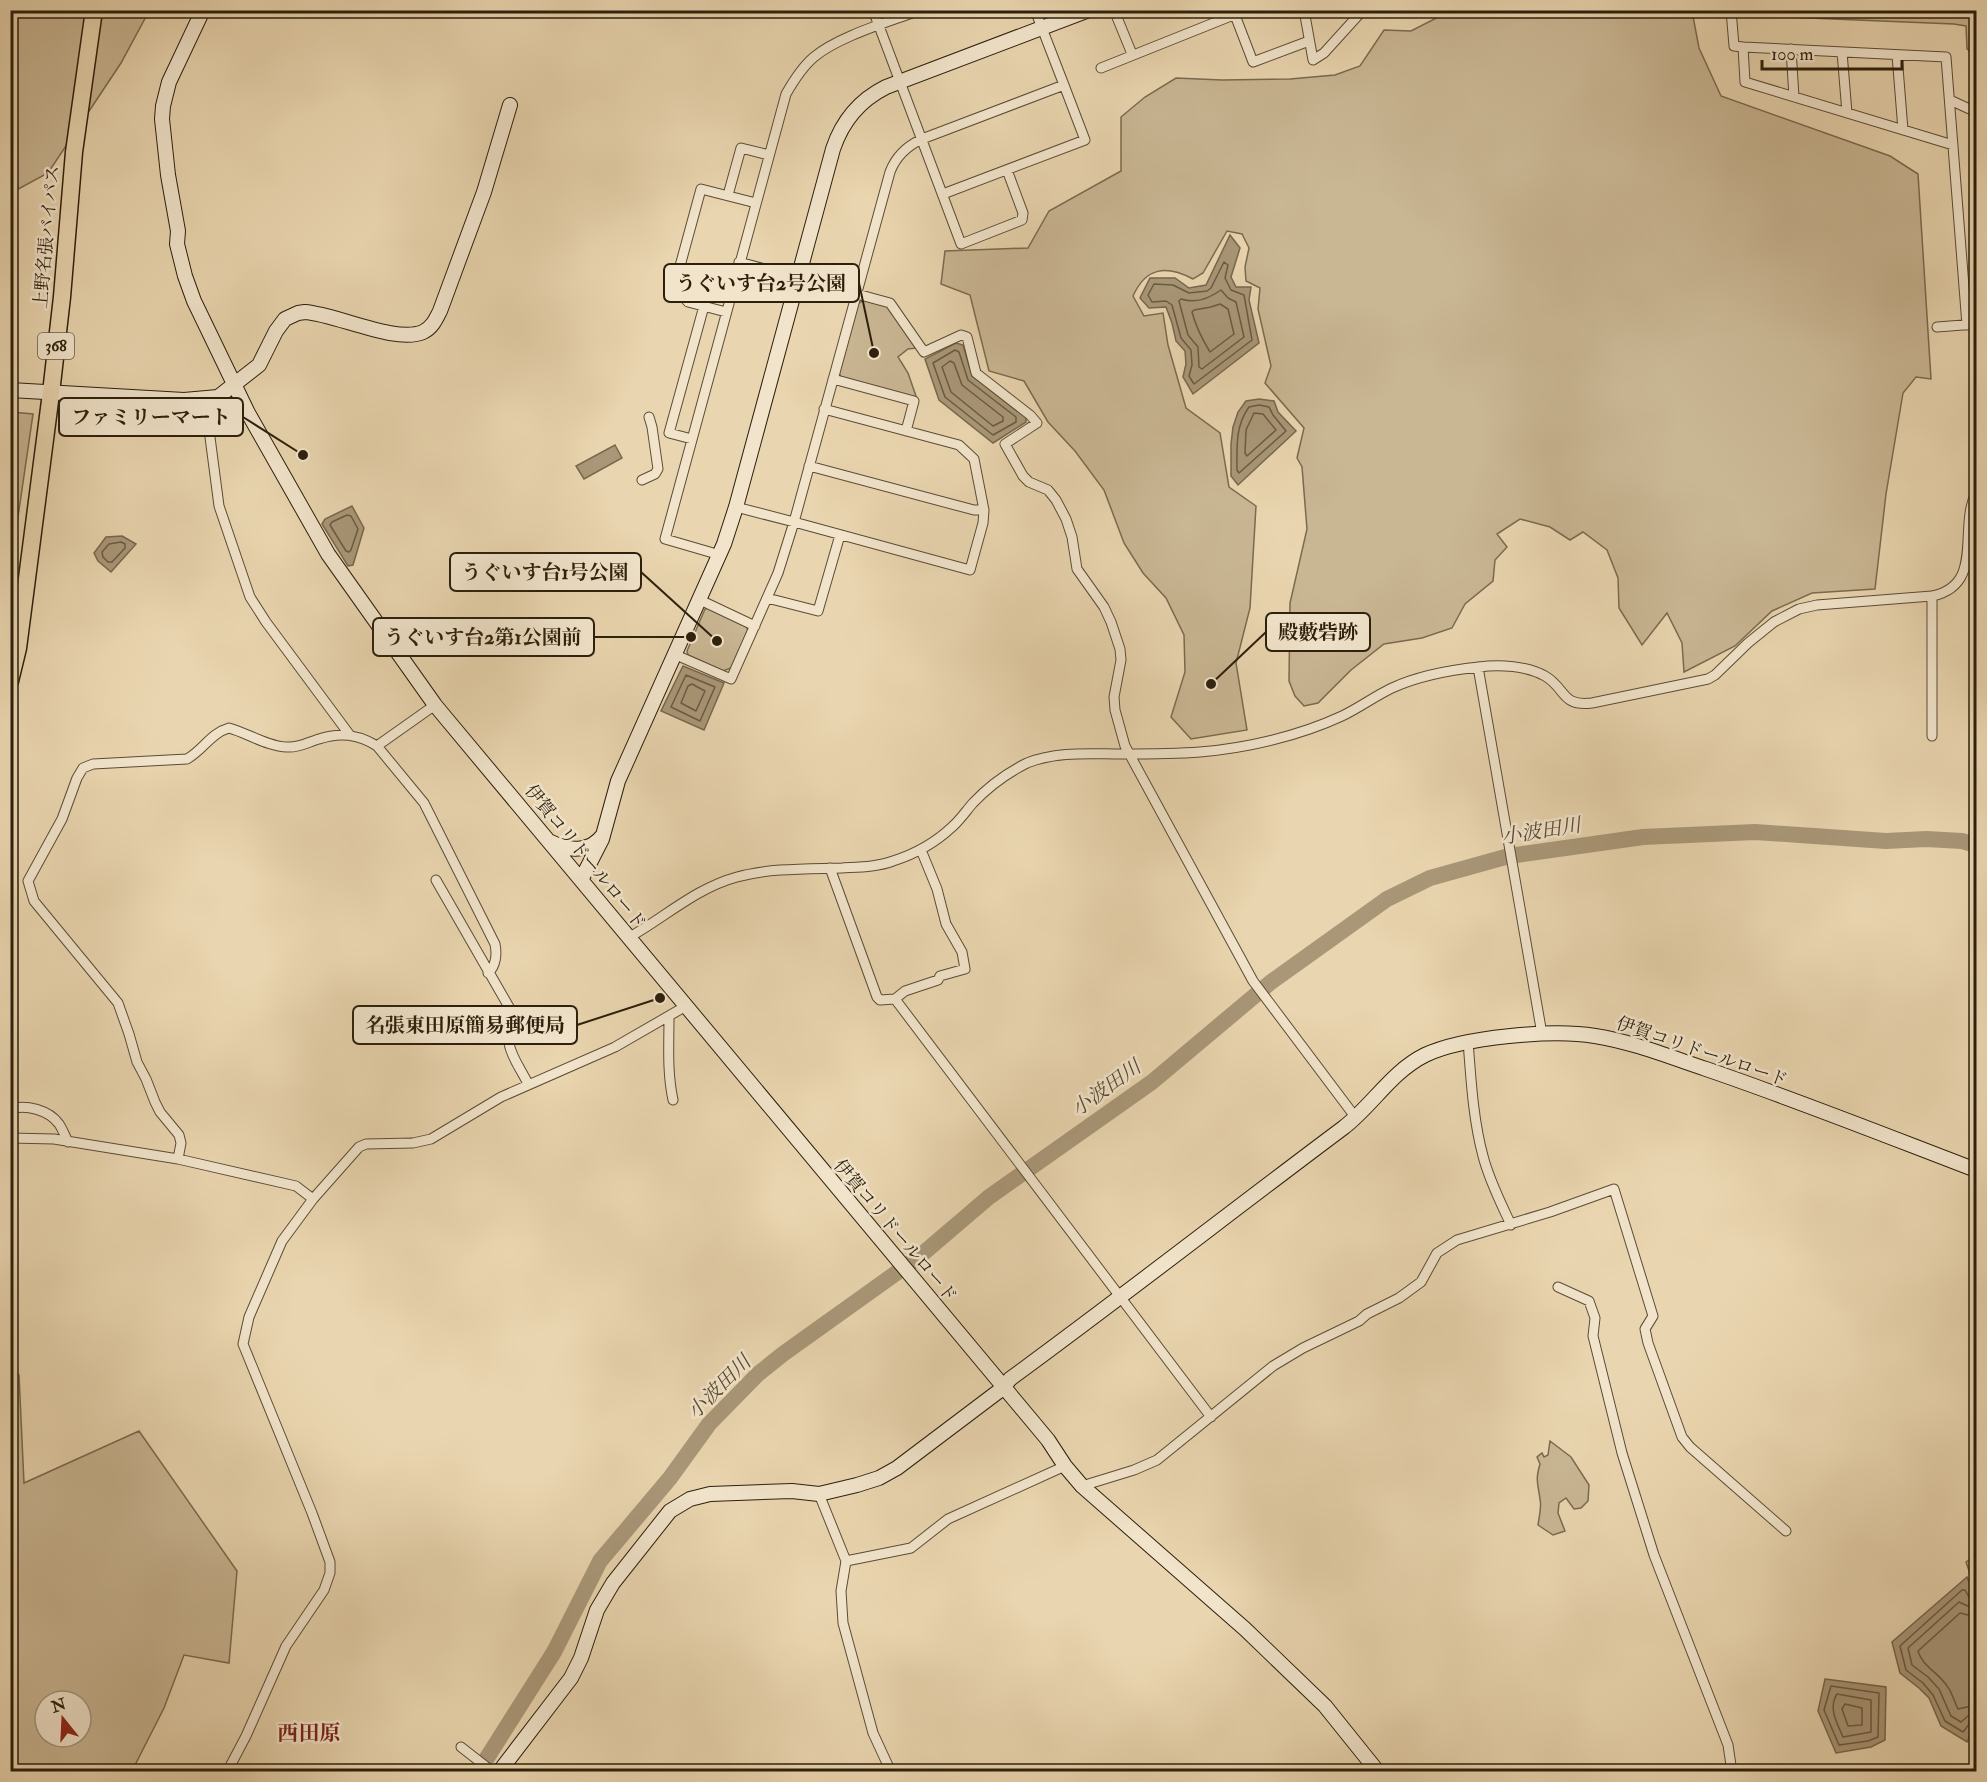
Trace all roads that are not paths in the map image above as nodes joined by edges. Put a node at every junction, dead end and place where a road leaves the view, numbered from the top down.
1 (94, 10) edge
2 (203, 10) edge
3 (873, 10) edge
4 (920, 10) edge
5 (1035, 10) edge
6 (1089, 10) edge
7 (1114, 10) edge
8 (1246, 10) edge
9 (1304, 10) edge
10 (1363, 10) edge
11 (1734, 12) edge
12 (1234, 13) edge
13 (879, 26) junction
14 (1042, 29) junction
15 (1309, 41) junction
16 (1743, 48) junction
17 (1791, 49) junction
18 (1842, 52) junction
19 (1132, 54) junction
20 (1896, 55) junction
21 (1101, 68) dead end
22 (900, 82) junction
23 (1064, 85) junction
24 (1794, 97) junction
25 (1950, 100) junction
26 (510, 105) dead end
27 (1977, 112) edge
28 (1847, 113) junction
29 (1903, 130) junction
30 (922, 139) junction
31 (1953, 145) junction
32 (769, 155) junction
33 (1006, 170) junction
34 (943, 194) junction
35 (728, 195) junction
36 (756, 203) junction
37 (739, 262) junction
38 (798, 277) junction
39 (856, 294) junction
40 (704, 306) junction
41 (726, 312) junction
42 (1972, 324) edge
43 (1937, 327) dead end
44 (833, 379) junction
45 (236, 385) junction
46 (10, 390) edge
47 (51, 393) junction
48 (212, 409) dead end
49 (824, 409) junction
50 (906, 431) junction
51 (669, 433) junction
52 (692, 439) junction
53 (809, 466) junction
54 (642, 480) dead end
55 (1977, 493) edge
56 (736, 507) junction
57 (984, 510) junction
58 (794, 522) junction
59 (840, 535) junction
60 (720, 555) junction
61 (1932, 596) junction
62 (767, 598) junction
63 (700, 600) junction
64 (755, 626) junction
65 (676, 655) junction
66 (1478, 667) junction
67 (10, 681) edge
68 (435, 705) junction
69 (349, 734) junction
70 (1932, 736) dead end
71 (377, 746) junction
72 (1130, 754) junction
73 (605, 832) junction
74 (549, 841) junction
75 (921, 850) junction
76 (831, 868) junction
77 (436, 880) dead end
78 (581, 880) junction
79 (628, 938) junction
80 (488, 973) junction
81 (895, 999) junction
82 (686, 1006) junction
83 (669, 1017) junction
84 (1542, 1034) junction
85 (1468, 1041) junction
86 (528, 1084) junction
87 (673, 1100) dead end
88 (10, 1109) edge
89 (1356, 1118) junction
90 (10, 1138) edge
91 (68, 1142) junction
92 (178, 1159) junction
93 (1977, 1170) edge
94 (313, 1199) junction
95 (1511, 1225) junction
96 (1558, 1287) dead end
97 (1121, 1297) junction
98 (1003, 1388) junction
99 (1211, 1417) junction
100 (1065, 1466) junction
101 (1082, 1486) junction
102 (819, 1494) junction
103 (1786, 1531) dead end
104 (846, 1561) junction
105 (461, 1747) dead end
106 (495, 1771) edge
107 (227, 1772) edge
108 (891, 1772) edge
109 (1378, 1772) edge
110 (1732, 1772) edge

1 - 47 highway, 上野名張バイパス / 368
2 - 45 street, 伊賀コリドールロード
3 - 13 street
4 - 13 street
5 - 14 street
6 - 14 street
7 - 19 street
8 - 12 street
9 - 15 street
10 - 15 street
11 - 16 street
12 - 15 street
12 - 19 street
13 - 22 street
13 - 32 street
14 - 22 street
14 - 23 street
16 - 17 street
16 - 24 street
17 - 18 street
17 - 24 street
18 - 20 street
18 - 28 street
19 - 21 street
20 - 25 street
20 - 29 street
22 - 30 street
22 - 38 street
23 - 30 street
23 - 33 street
24 - 28 street
25 - 27 street
25 - 31 street
26 - 45 street
28 - 29 street
29 - 31 street
30 - 34 street
30 - 39 street
31 - 42 street
32 - 35 street
32 - 36 street
33 - 34 street
33 - 34 street
35 - 36 street
35 - 40 street
36 - 37 street
37 - 38 street
37 - 41 street
38 - 39 street
38 - 56 street
39 - 44 street
39 - 72 street
40 - 41 street
40 - 51 street
41 - 52 street
42 - 43 street
44 - 49 street
44 - 50 street
45 - 47 street
45 - 68 street, 伊賀コリドールロード
46 - 47 street
47 - 67 highway, 上野名張バイパス / 368
48 - 69 street
49 - 50 street
49 - 53 street
50 - 57 street
51 - 52 street
51 - 54 street
52 - 60 street
53 - 57 street
53 - 58 street
55 - 61 street
56 - 58 street
56 - 60 street
57 - 59 street
58 - 59 street
58 - 62 street
59 - 62 street
60 - 63 street
61 - 66 street
61 - 70 street
62 - 64 street
63 - 64 street
63 - 65 street
64 - 65 street
65 - 73 street
66 - 72 street
66 - 84 street
68 - 71 street
68 - 74 street, 伊賀コリドールロード
69 - 71 street
69 - 92 street
71 - 80 street
72 - 75 street
72 - 89 street
73 - 74 street
73 - 78 street
74 - 78 street, 伊賀コリドールロード
75 - 76 street
75 - 81 street
76 - 79 street
76 - 81 street
77 - 80 street
78 - 79 street, 伊賀コリドールロード
79 - 82 street, 伊賀コリドールロード
80 - 86 street
81 - 97 street
82 - 83 street
82 - 98 street, 伊賀コリドールロード
83 - 86 street
83 - 87 street
84 - 85 street, 伊賀コリドールロード
84 - 93 street, 伊賀コリドールロード
85 - 89 street, 伊賀コリドールロード
85 - 95 street
86 - 94 street
88 - 91 street
89 - 97 street, 伊賀コリドールロード
90 - 91 street
91 - 92 street
92 - 94 street
94 - 107 street
95 - 99 street
95 - 103 street
96 - 110 street
97 - 98 street, 伊賀コリドールロード
97 - 99 street
98 - 100 street
98 - 102 street
99 - 101 street
100 - 101 street
100 - 104 street
101 - 109 street
102 - 104 street
102 - 106 street
104 - 108 street
105 - 106 street

